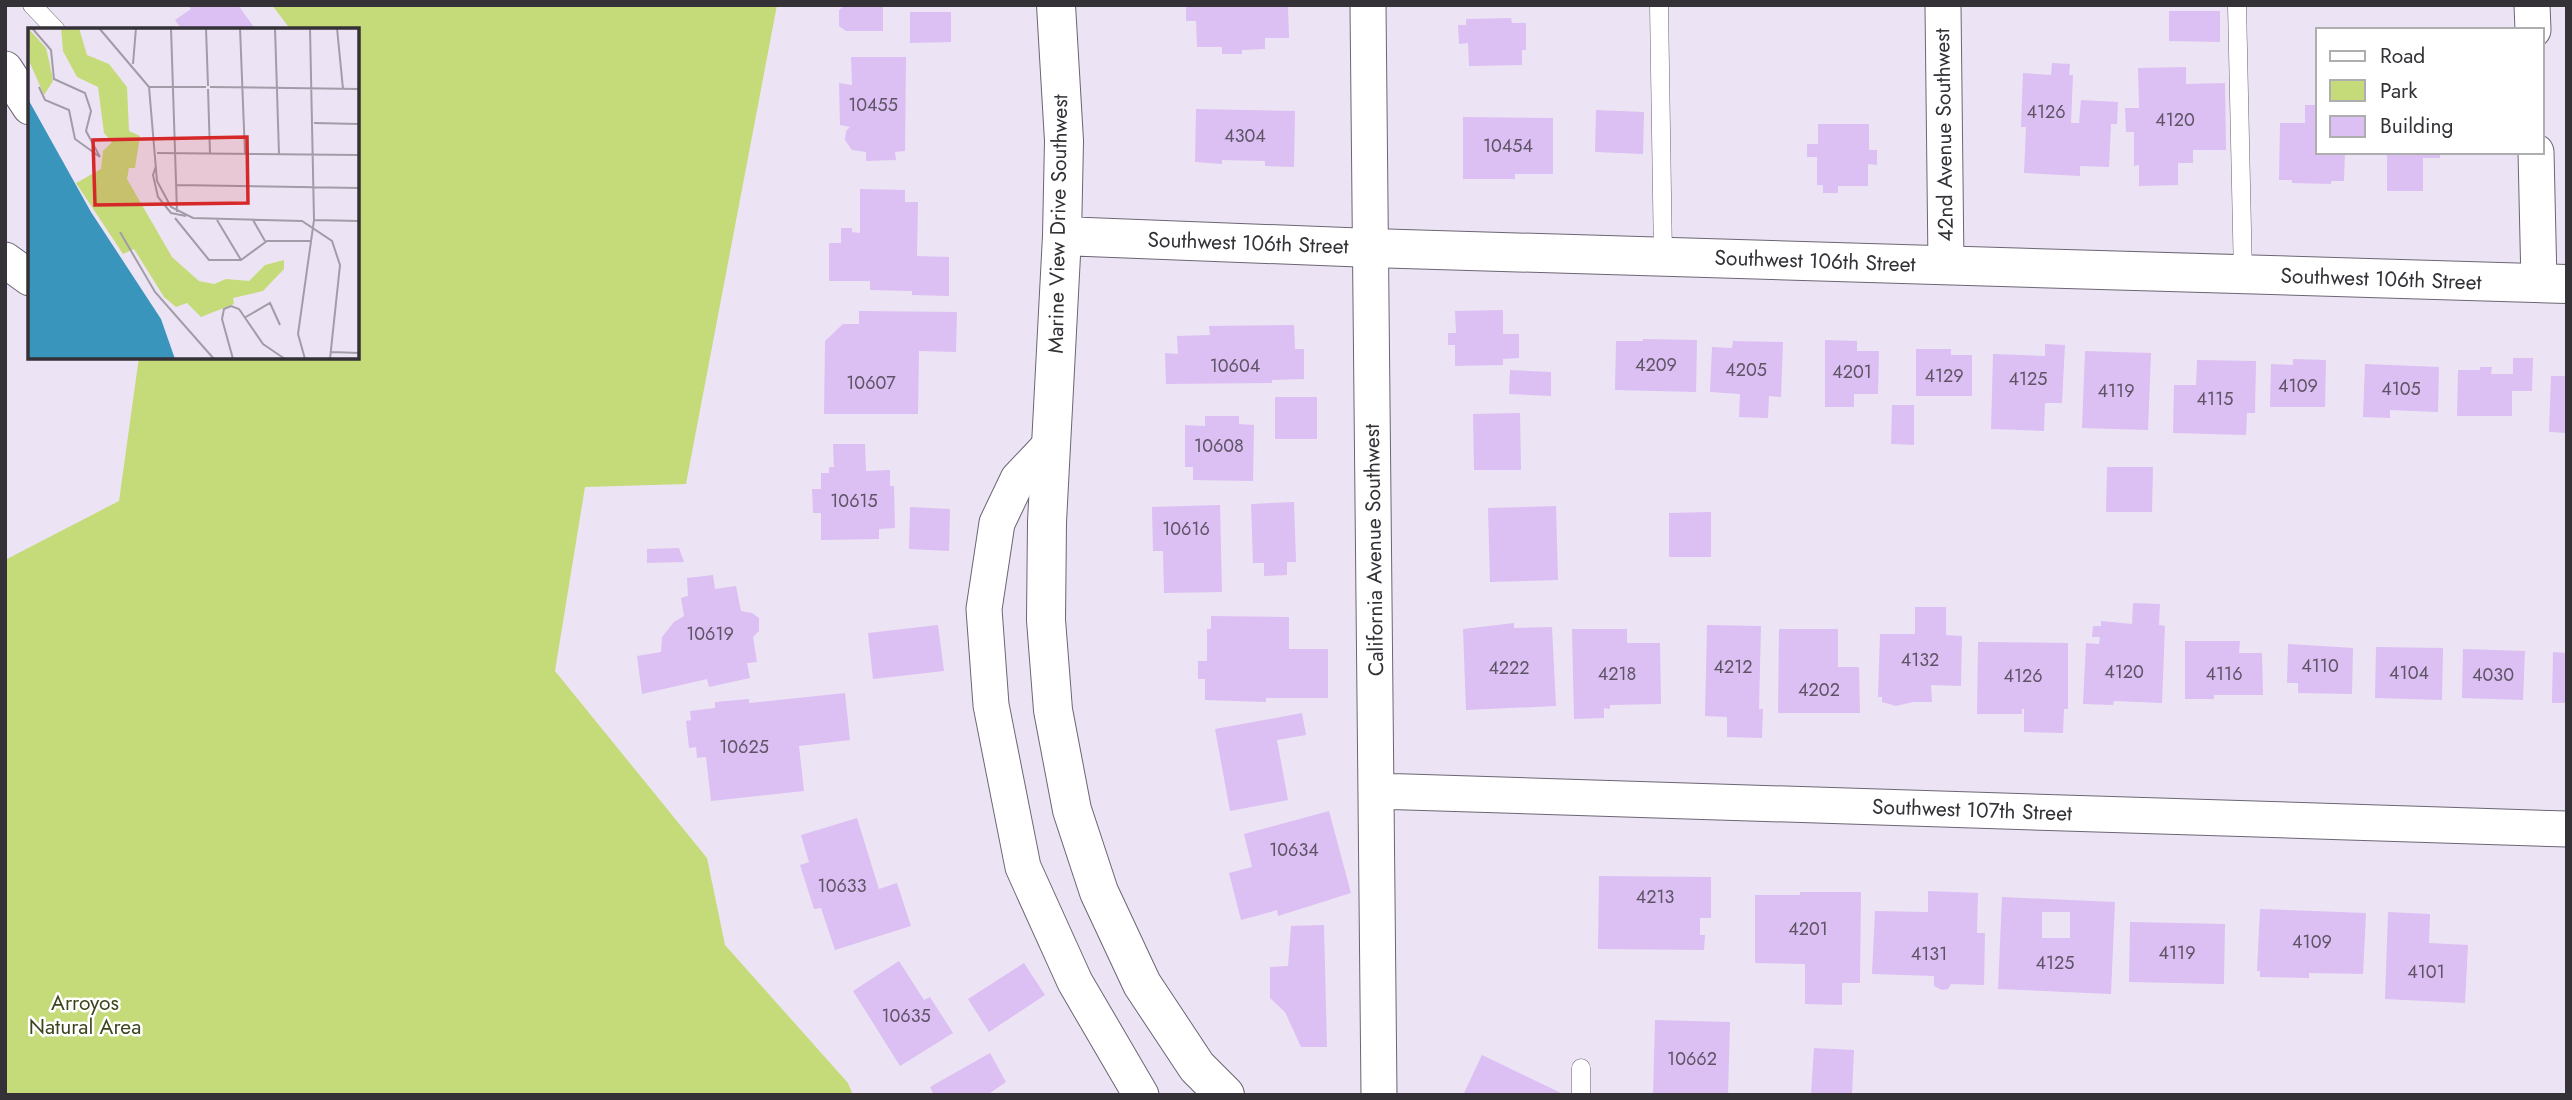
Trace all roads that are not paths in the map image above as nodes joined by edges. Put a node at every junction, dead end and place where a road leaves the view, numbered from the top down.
1 (32, 5) edge
2 (1056, 5) edge
3 (1368, 5) edge
4 (1659, 5) edge
5 (1943, 5) edge
6 (2237, 5) edge
7 (2532, 5) edge
8 (54, 28) edge
9 (2533, 28) edge
10 (5, 69) edge
11 (28, 104) edge
12 (2536, 154) edge
13 (1062, 236) junction
14 (1371, 248) junction
15 (1663, 257) junction
16 (5, 260) edge
17 (1945, 265) junction
18 (2243, 275) junction
19 (28, 277) edge
20 (2553, 284) edge
21 (1052, 443) junction
22 (1376, 792) junction
23 (2567, 829) edge
24 (1581, 1068) dead end
25 (1141, 1095) edge
26 (1225, 1095) edge
27 (1380, 1095) edge
28 (1581, 1095) edge

1 - 8 lane
2 - 13 street, Marine View Drive Southwest
3 - 14 street, California Avenue Southwest
4 - 15 lane
5 - 17 street, 42nd Avenue Southwest
6 - 18 lane
7 - 9 street
10 - 11 street
12 - 20 street
13 - 14 street, Southwest 106th Street
13 - 21 street, Marine View Drive Southwest
14 - 15 street, Southwest 106th Street
14 - 22 street, California Avenue Southwest
15 - 17 street, Southwest 106th Street
16 - 19 street
17 - 18 street, Southwest 106th Street
18 - 20 street, Southwest 106th Street
21 - 25 street
21 - 26 street, Marine View Drive Southwest
22 - 23 street, Southwest 107th Street
22 - 27 street, California Avenue Southwest
24 - 28 lane

